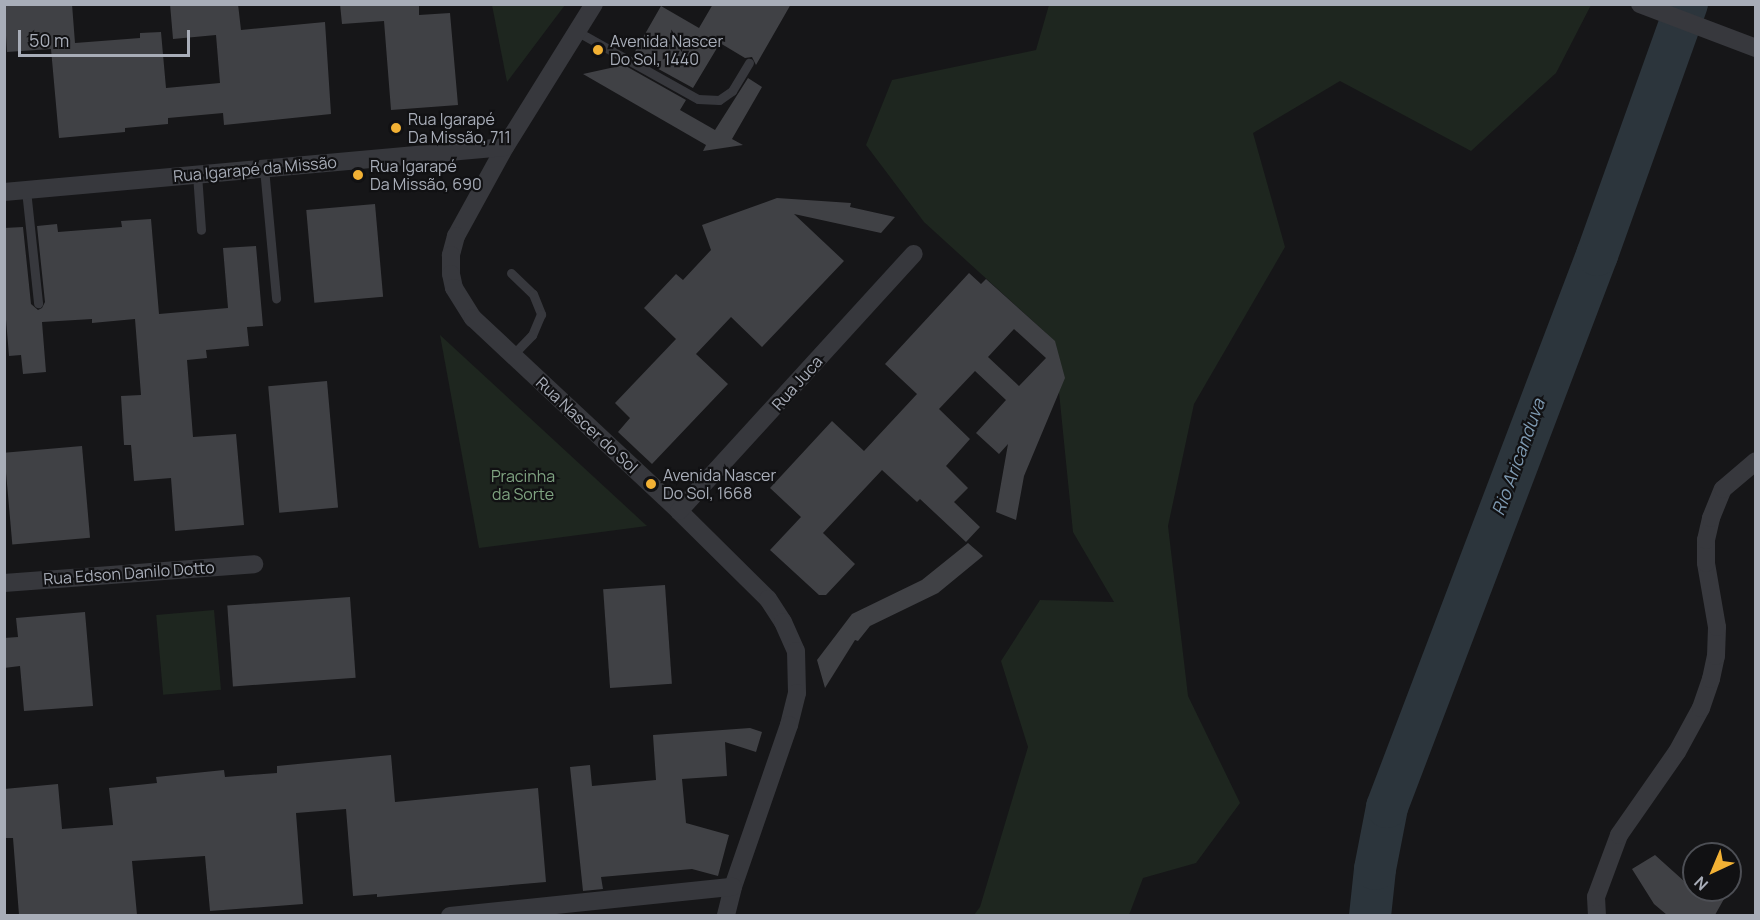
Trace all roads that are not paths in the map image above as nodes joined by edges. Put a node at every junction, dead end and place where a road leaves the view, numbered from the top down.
1 (594, 4) edge
2 (1640, 4) edge
3 (578, 32) junction
4 (1755, 48) edge
5 (749, 63) dead end
6 (506, 147) junction
7 (264, 168) junction
8 (197, 174) junction
9 (26, 190) junction
10 (4, 192) edge
11 (201, 230) dead end
12 (914, 254) dead end
13 (511, 273) dead end
14 (276, 298) dead end
15 (38, 303) dead end
16 (513, 355) junction
17 (1755, 461) edge
18 (679, 511) junction
19 (254, 564) dead end
20 (4, 583) edge
21 (733, 887) junction
22 (450, 915) edge
23 (726, 915) edge
24 (1596, 915) edge

1 - 3 street, Rua Nascer do Sol
2 - 4 street
3 - 5 lane
3 - 6 street, Rua Nascer do Sol
6 - 7 street, Rua Igarapé da Missão
6 - 16 street, Rua Nascer do Sol
7 - 8 street, Rua Igarapé da Missão
7 - 14 lane
8 - 9 street, Rua Igarapé da Missão
8 - 11 lane
9 - 10 street, Rua Igarapé da Missão
9 - 15 lane
12 - 18 street, Rua Juca
13 - 16 lane
16 - 18 street, Rua Nascer do Sol
17 - 24 street
18 - 21 street, Rua Nascer do Sol
19 - 20 street, Rua Edson Danilo Dotto
21 - 22 street
21 - 23 street, Rua Nascer do Sol

